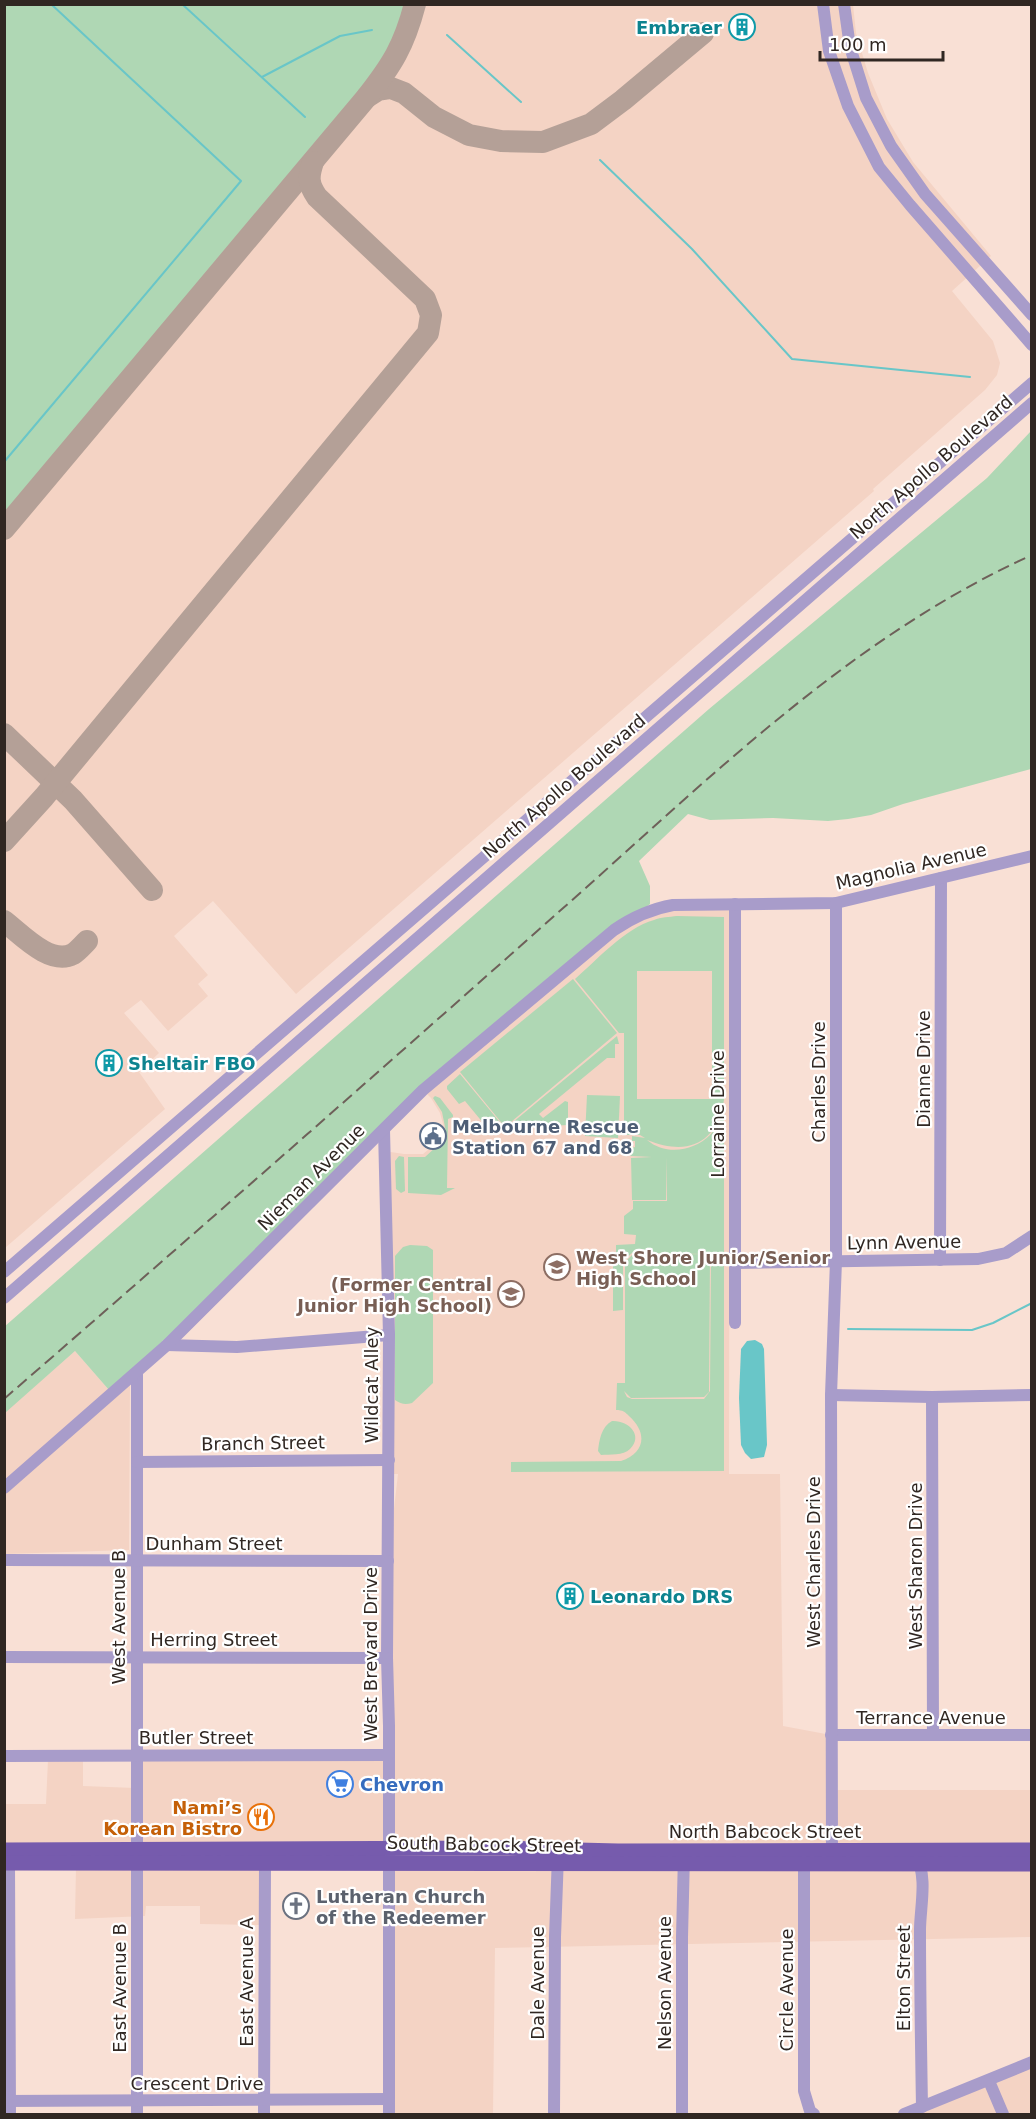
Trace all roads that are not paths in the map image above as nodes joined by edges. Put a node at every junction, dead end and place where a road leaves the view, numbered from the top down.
1 (823, 4) edge
2 (844, 4) edge
3 (988, 266) junction
4 (974, 279) junction
5 (1032, 315) edge
6 (1032, 345) edge
7 (1032, 383) edge
8 (1032, 403) edge
9 (1032, 856) edge
10 (941, 878) junction
11 (836, 903) junction
12 (735, 904) junction
13 (654, 908) joint
14 (384, 1130) junction
15 (1032, 1236) edge
16 (940, 1260) junction
17 (836, 1261) junction
18 (736, 1263) junction
19 (4, 1272) edge
20 (4, 1298) edge
21 (735, 1323) dead end
22 (389, 1335) junction
23 (167, 1345) junction
24 (137, 1373) junction
25 (831, 1395) junction
26 (1032, 1395) edge
27 (932, 1397) junction
28 (389, 1460) junction
29 (137, 1462) junction
30 (4, 1488) edge
31 (4, 1560) edge
32 (137, 1561) junction
33 (388, 1561) junction
34 (136, 1656) junction
35 (4, 1658) edge
36 (387, 1658) junction
37 (831, 1735) junction
38 (933, 1735) junction
39 (1032, 1735) edge
40 (388, 1755) junction
41 (4, 1756) edge
42 (136, 1756) junction
43 (1032, 1850) edge
44 (136, 1856) junction
45 (388, 1856) junction
46 (262, 1857) junction
47 (558, 1857) junction
48 (832, 1857) junction
49 (916, 1857) junction
50 (6, 1858) edge
51 (684, 1858) junction
52 (804, 1864) junction
53 (1032, 1864) edge
54 (1032, 2062) edge
55 (989, 2081) junction
56 (389, 2099) junction
57 (7, 2101) edge
58 (137, 2101) junction
59 (264, 2101) junction
60 (922, 2107) junction
61 (10, 2115) edge
62 (137, 2115) edge
63 (264, 2115) edge
64 (389, 2115) edge
65 (554, 2115) edge
66 (682, 2115) edge
67 (814, 2115) edge
68 (904, 2115) edge
69 (1003, 2115) edge

1 - 4 street
2 - 3 street
3 - 4 street
3 - 5 street
4 - 6 street
7 - 19 street, North Apollo Boulevard
8 - 20 street, North Apollo Boulevard
9 - 10 street, Magnolia Avenue
10 - 11 street, Magnolia Avenue
10 - 16 street, Dianne Drive
11 - 12 street, Magnolia Avenue
11 - 17 street, Charles Drive
12 - 13 street, Magnolia Avenue
12 - 18 street, Lorraine Drive
13 - 14 street, Nieman Avenue
14 - 22 street, Wildcat Alley
14 - 23 street, Nieman Avenue
15 - 16 street, Lynn Avenue
16 - 17 street, Lynn Avenue
17 - 18 street, Lynn Avenue
17 - 25 street, West Charles Drive
18 - 21 street, Lorraine Drive
22 - 23 street
22 - 28 street, Wildcat Alley
23 - 24 street, Nieman Avenue
24 - 29 street, West Avenue B
24 - 30 street, Nieman Avenue
25 - 27 street
25 - 37 street, West Charles Drive
26 - 27 street
27 - 38 street, West Sharon Drive
28 - 29 street, Branch Street
28 - 33 street, West Brevard Drive
29 - 32 street, West Avenue B
31 - 32 street, Dunham Street
32 - 33 street, Dunham Street
32 - 34 street, West Avenue B
33 - 36 street, West Brevard Drive
34 - 35 street, Herring Street
34 - 36 street, Herring Street
34 - 42 street, West Avenue B
36 - 40 street, West Brevard Drive
37 - 38 street, Terrance Avenue
37 - 48 street, West Charles Drive
38 - 39 street, Terrance Avenue
40 - 42 street, Butler Street
40 - 45 street, West Brevard Drive
41 - 42 street, Butler Street
42 - 44 street, West Avenue B
43 - 49 main road
44 - 46 main road, South Babcock Street
44 - 50 main road, South Babcock Street
44 - 58 street, East Avenue B
45 - 46 main road, South Babcock Street
45 - 47 main road, South Babcock Street
45 - 47 main road, South Babcock Street
45 - 56 street, West Brevard Drive
46 - 59 street, East Avenue A
47 - 51 main road, South Babcock Street
47 - 65 street, Dale Avenue
48 - 49 main road, South Babcock Street
48 - 51 main road, North Babcock Street
48 - 52 main road, South Babcock Street
49 - 53 main road, South Babcock Street
49 - 60 street, Elton Street
50 - 57 street
51 - 52 main road, South Babcock Street
51 - 66 street, Nelson Avenue
52 - 67 street, Circle Avenue
54 - 55 street
55 - 60 street
55 - 69 street
56 - 59 street, Crescent Drive
56 - 64 street, West Brevard Drive
57 - 58 street, Crescent Drive
57 - 61 street
58 - 59 street, Crescent Drive
58 - 62 street, East Avenue B
59 - 63 street, East Avenue A
60 - 68 street

